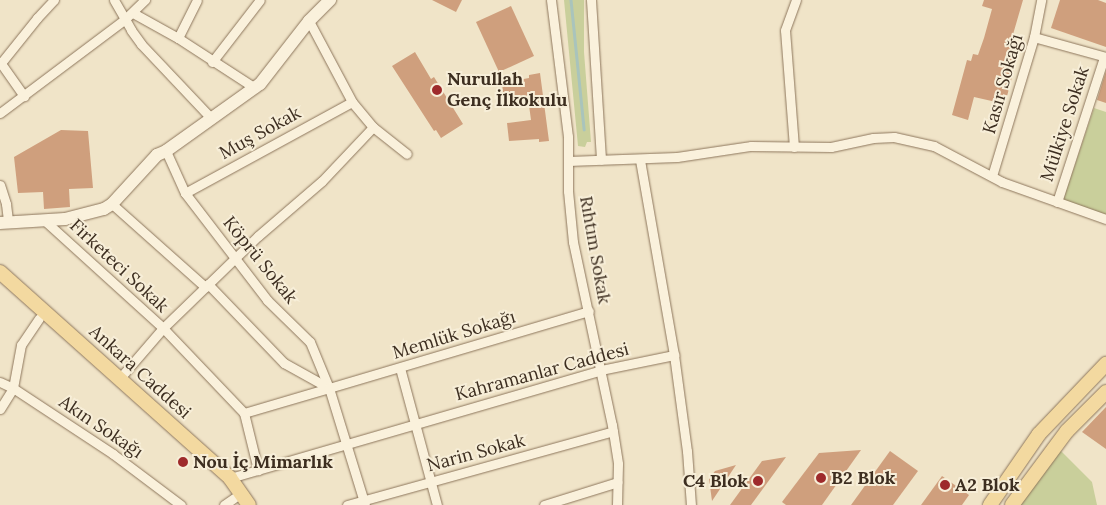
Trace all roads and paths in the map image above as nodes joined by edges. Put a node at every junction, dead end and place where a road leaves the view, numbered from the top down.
1 (54, 0) edge
2 (114, 0) edge
3 (145, 0) edge
4 (197, 0) edge
5 (260, 0) edge
6 (330, 0) edge
7 (551, 0) edge
8 (591, 0) edge
9 (796, 0) edge
10 (1041, 0) edge
11 (129, 16) junction
12 (308, 21) junction
13 (1034, 37) junction
14 (178, 38) junction
15 (1105, 57) edge
16 (212, 62) junction
17 (0, 63) edge
18 (255, 88) junction
19 (24, 96) junction
20 (352, 102) junction
21 (0, 113) edge
22 (211, 118) junction
23 (373, 126) junction
24 (794, 147) junction
25 (166, 151) junction
26 (407, 154) dead end
27 (601, 160) junction
28 (640, 160) junction
29 (568, 161) junction
30 (992, 176) junction
31 (0, 185) edge
32 (185, 193) junction
33 (1057, 202) junction
34 (112, 204) junction
35 (1106, 218) edge
36 (44, 220) junction
37 (4, 222) edge
38 (235, 258) junction
39 (0, 272) edge
40 (0, 284) edge
41 (206, 286) junction
42 (589, 312) junction
43 (39, 318) junction
44 (163, 328) junction
45 (674, 355) junction
46 (1106, 364) edge
47 (400, 368) junction
48 (601, 370) junction
49 (120, 378) junction
50 (0, 382) edge
51 (13, 388) junction
52 (329, 388) junction
53 (1106, 392) edge
54 (0, 409) edge
55 (244, 413) junction
56 (414, 424) junction
57 (613, 432) junction
58 (347, 444) junction
59 (258, 470) junction
60 (226, 480) junction
61 (430, 482) junction
62 (618, 482) junction
63 (364, 502) edge
64 (232, 503) edge
65 (181, 505) edge
66 (249, 505) edge
67 (347, 505) edge
68 (437, 505) edge
69 (544, 505) edge
70 (617, 505) edge
71 (690, 505) edge
72 (990, 505) edge
73 (1012, 505) edge

1 - 17 street
2 - 11 street
3 - 11 street
4 - 14 street
5 - 16 street
6 - 12 street
7 - 29 street, Rıhtım Sokak
8 - 27 street
9 - 24 street
10 - 13 street, Kasır Sokağı
11 - 14 street
11 - 19 street
11 - 22 street
12 - 18 street
12 - 20 street
13 - 15 street
13 - 30 street, Kasır Sokağı
14 - 16 street
15 - 33 street, Mülkiye Sokak
16 - 18 street
17 - 19 street
18 - 22 street
19 - 21 street
20 - 23 street
20 - 32 street, Muş Sokak
22 - 25 street
23 - 26 street
23 - 38 street, Firketeci Sokak
24 - 28 street
24 - 30 street
25 - 32 street, Köprü Sokak
25 - 34 street
27 - 28 street
27 - 29 street
28 - 45 street
29 - 42 street, Rıhtım Sokak
30 - 33 street
31 - 37 street
32 - 38 street, Köprü Sokak
33 - 35 street
34 - 36 street
34 - 41 street
36 - 37 street
36 - 44 street, Firketeci Sokak
38 - 41 street, Firketeci Sokak
38 - 52 street, Köprü Sokak
39 - 49 main road, Ankara Caddesi
40 - 43 main road, Ankara Caddesi
41 - 44 street, Firketeci Sokak
41 - 52 street
42 - 47 street, Memlük Sokağı
42 - 48 street, Rıhtım Sokak
43 - 51 street
43 - 60 main road, Ankara Caddesi
44 - 49 street
44 - 55 street
45 - 48 street, Kahramanlar Caddesi
45 - 71 street
46 - 72 main road
47 - 52 street, Memlük Sokağı
47 - 56 street
48 - 56 street, Kahramanlar Caddesi
48 - 57 street, Rıhtım Sokak
49 - 60 main road, Ankara Caddesi
50 - 51 street, Akın Sokağı
51 - 54 street
51 - 65 street, Akın Sokağı
52 - 55 street, Memlük Sokağı
52 - 58 street, Köprü Sokak
53 - 73 main road
55 - 59 street
56 - 58 street, Kahramanlar Caddesi
56 - 61 street
57 - 61 street, Narin Sokak
57 - 62 street, Rıhtım Sokak
58 - 59 street, Kahramanlar Caddesi
58 - 63 street, Köprü Sokak
59 - 60 street, Kahramanlar Caddesi
60 - 64 main road, Ankara Caddesi
60 - 66 main road, Ankara Caddesi
61 - 63 street, Narin Sokak
61 - 68 street
62 - 69 street
62 - 70 street, Rıhtım Sokak
63 - 67 street, Narin Sokak

